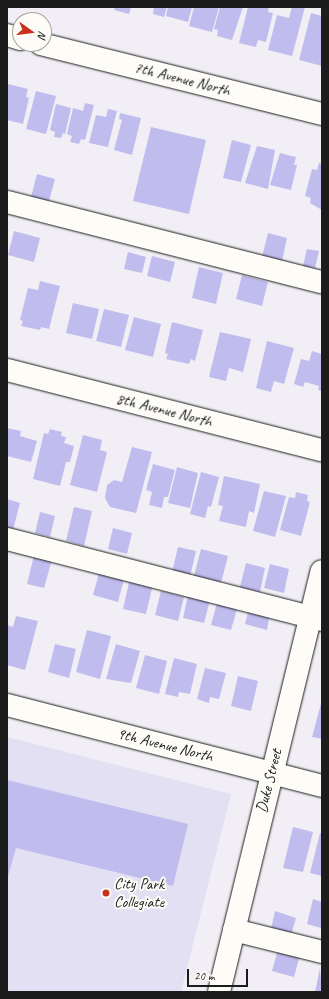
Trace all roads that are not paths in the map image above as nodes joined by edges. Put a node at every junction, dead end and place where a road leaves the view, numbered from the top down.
1 (52, 47) edge
2 (322, 114) edge
3 (7, 202) edge
4 (322, 282) edge
5 (7, 370) edge
6 (322, 450) edge
7 (7, 539) edge
8 (322, 570) edge
9 (316, 618) edge
10 (7, 705) edge
11 (271, 772) junction
12 (322, 786) edge
13 (234, 930) junction
14 (322, 952) edge
15 (219, 992) edge

1 - 2 street, 7th Avenue North
3 - 4 street
5 - 6 street, 8th Avenue North
7 - 9 street
8 - 9 street, Duke Street
9 - 11 street, Duke Street
10 - 11 street, 9th Avenue North
11 - 12 street, 9th Avenue North
11 - 13 street, Duke Street
13 - 14 street
13 - 15 street, Duke Street

